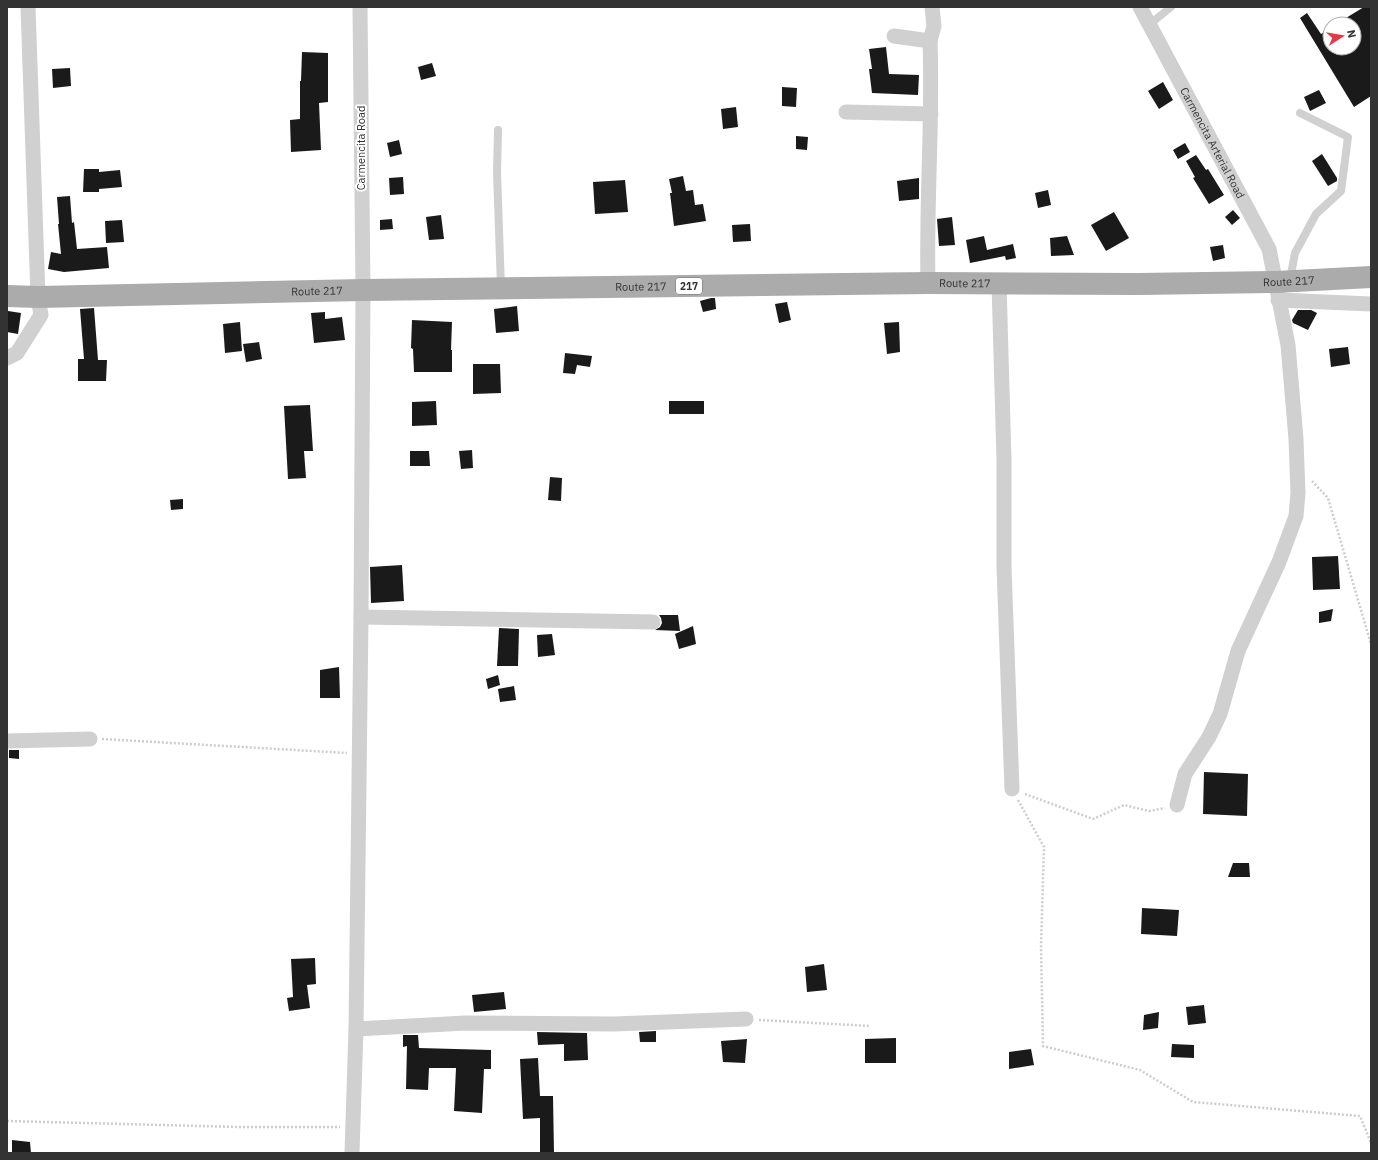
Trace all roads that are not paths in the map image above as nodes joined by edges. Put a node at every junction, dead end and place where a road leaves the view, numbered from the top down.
1 (28, 7) edge
2 (360, 7) edge
3 (932, 7) edge
4 (1140, 7) edge
5 (1171, 7) edge
6 (1150, 24) junction
7 (894, 36) dead end
8 (930, 41) junction
9 (846, 112) dead end
10 (1300, 113) dead end
11 (931, 114) junction
12 (498, 130) dead end
13 (1371, 277) edge
14 (999, 282) junction
15 (928, 283) junction
16 (1282, 287) junction
17 (501, 289) junction
18 (363, 290) junction
19 (7, 296) edge
20 (38, 297) junction
21 (1371, 304) edge
22 (7, 358) edge
23 (360, 617) junction
24 (653, 622) dead end
25 (90, 738) road end
26 (7, 741) edge
27 (1012, 789) road end
28 (1177, 805) road end
29 (746, 1019) road end
30 (356, 1029) junction
31 (352, 1153) edge

1 - 20 street
2 - 18 street, Carmencita Road
3 - 8 street
4 - 6 street, Carmencita Arterial Road
5 - 6 lane
6 - 16 street, Carmencita Arterial Road
7 - 8 street
8 - 11 street
9 - 11 street
10 - 16 lane
11 - 15 street
12 - 17 lane
13 - 16 main road, Route 217 / 217
14 - 15 main road, Route 217 / 217
14 - 16 main road, Route 217 / 217
14 - 27 street
15 - 17 main road, Route 217 / 217
16 - 21 street
16 - 28 street, Carmencita Arterial Road
17 - 18 main road, Route 217 / 217
18 - 20 main road, Route 217 / 217
18 - 23 street, Carmencita Road
19 - 20 main road, Route 217 / 217
20 - 22 street
23 - 24 street
23 - 30 street, Carmencita Road
25 - 26 street
29 - 30 street
30 - 31 street, Carmencita Road

